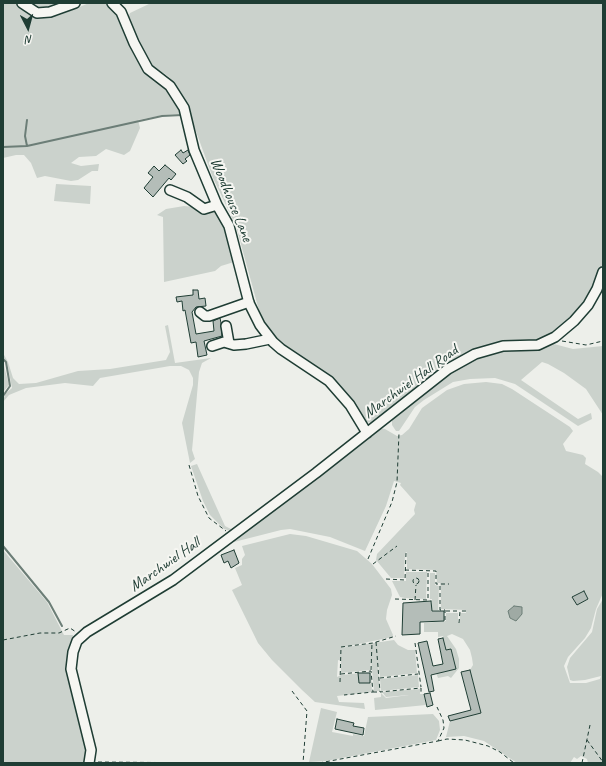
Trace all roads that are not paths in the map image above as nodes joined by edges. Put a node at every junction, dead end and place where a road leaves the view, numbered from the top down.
1 (22, 3) edge
2 (75, 3) edge
3 (112, 3) edge
4 (170, 190) dead end
5 (217, 205) junction
6 (603, 272) edge
7 (249, 302) junction
8 (200, 312) dead end
9 (226, 326) dead end
10 (270, 339) junction
11 (229, 343) junction
12 (212, 346) dead end
13 (367, 433) junction
14 (89, 763) edge

1 - 2 street
3 - 5 street, Woodhouse Lane
4 - 5 street
5 - 7 street, Woodhouse Lane
6 - 13 street, Marchwiel Hall Road
7 - 8 street
7 - 10 street, Woodhouse Lane
9 - 11 street
10 - 11 street
10 - 13 street, Woodhouse Lane
11 - 12 street
13 - 14 street, Marchwiel Hall

